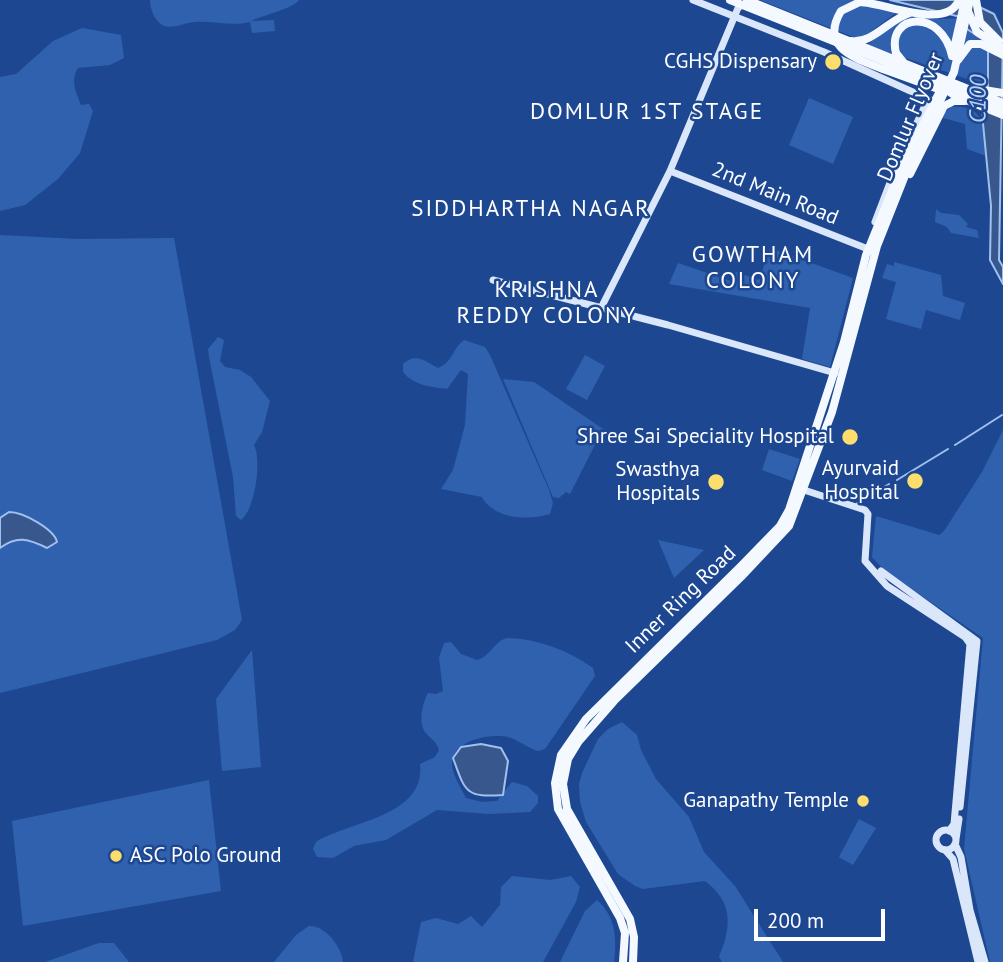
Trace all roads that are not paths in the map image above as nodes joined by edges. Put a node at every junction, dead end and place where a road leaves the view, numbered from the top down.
1 (693, 0) edge
2 (730, 0) edge
3 (959, 0) edge
4 (972, 0) edge
5 (745, 2) edge
6 (968, 11) junction
7 (914, 12) junction
8 (736, 17) junction
9 (841, 39) junction
10 (1003, 43) edge
11 (1003, 49) edge
12 (1003, 55) edge
13 (952, 56) junction
14 (906, 64) junction
15 (955, 66) junction
16 (934, 81) junction
17 (1003, 93) edge
18 (954, 94) junction
19 (982, 97) junction
20 (928, 99) junction
21 (968, 101) junction
22 (1003, 103) edge
23 (944, 106) junction
24 (1003, 108) edge
25 (1003, 115) edge
26 (905, 167) junction
27 (670, 171) junction
28 (872, 246) junction
29 (493, 280) dead end
30 (601, 308) junction
31 (835, 373) junction
32 (804, 491) junction
33 (880, 572) junction
34 (949, 831) junction
35 (955, 842) junction
36 (945, 850) junction
37 (623, 962) edge
38 (633, 962) edge
39 (978, 962) edge
40 (985, 962) edge

1 - 8 street
2 - 5 main road
3 - 7 main road
4 - 6 main road, Domlur Flyover, bridge
4 - 10 main road
4 - 13 main road, Domlur Flyover, bridge
5 - 8 street
5 - 9 main road
5 - 16 main road
6 - 11 main road
6 - 15 main road, Domlur Flyover, bridge
7 - 9 main road
7 - 18 main road, bridge
8 - 20 street
8 - 27 street
9 - 14 main road
12 - 15 main road
13 - 14 main road
13 - 26 main road, Domlur Flyover, bridge
14 - 19 main road
15 - 26 main road, Domlur Flyover, bridge
16 - 18 main road
16 - 19 main road
17 - 19 main road
18 - 21 main road
19 - 21 main road
19 - 22 main road
19 - 24 main road
19 - 25 main road
20 - 23 street
20 - 28 street
21 - 23 main road
23 - 28 main road
26 - 28 main road, Domlur Flyover
27 - 28 street, 2nd Main Road
27 - 30 street
28 - 31 main road, Inner Ring Road
28 - 32 main road, Inner Ring Road
29 - 30 street
30 - 31 street
31 - 37 main road, Inner Ring Road
32 - 33 street
32 - 38 main road, Inner Ring Road
33 - 34 street
33 - 35 street
34 - 35 street
34 - 36 street
35 - 36 street
35 - 40 street
36 - 39 street

